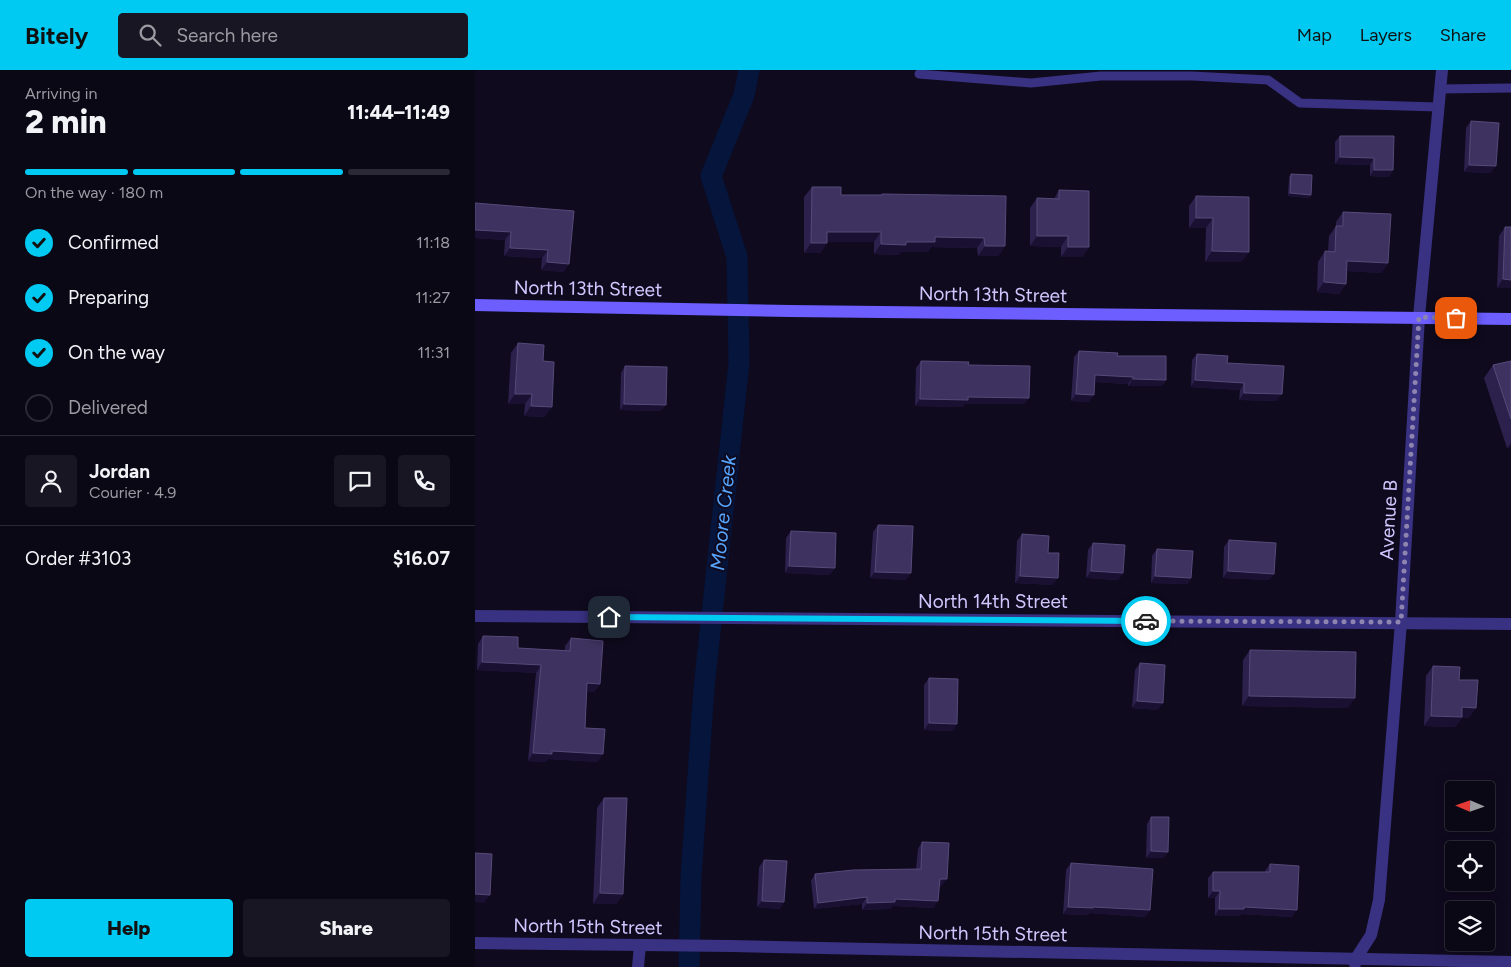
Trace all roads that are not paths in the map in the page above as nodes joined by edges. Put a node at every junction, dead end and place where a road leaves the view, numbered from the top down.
1 (1442, 70) edge
2 (919, 74) dead end
3 (1511, 88) edge
4 (1440, 89) junction
5 (1438, 107) junction
6 (475, 305) edge
7 (1419, 317) junction
8 (1511, 319) edge
9 (475, 616) edge
10 (1401, 622) junction
11 (1511, 624) edge
12 (475, 943) edge
13 (640, 945) junction
14 (1511, 962) edge
15 (1355, 963) edge
16 (638, 967) edge

1 - 4 street, Avenue B
2 - 5 lane
3 - 4 lane
4 - 5 street, Avenue B
5 - 7 street, Avenue B
6 - 7 street, North 13th Street
7 - 8 street, North 13th Street
7 - 10 street, Avenue B
9 - 10 street, North 14th Street
10 - 11 street, North 14th Street
10 - 15 street, Avenue B
12 - 13 street, North 15th Street
13 - 15 street, North 15th Street
13 - 16 street
14 - 15 street, North 15th Street

